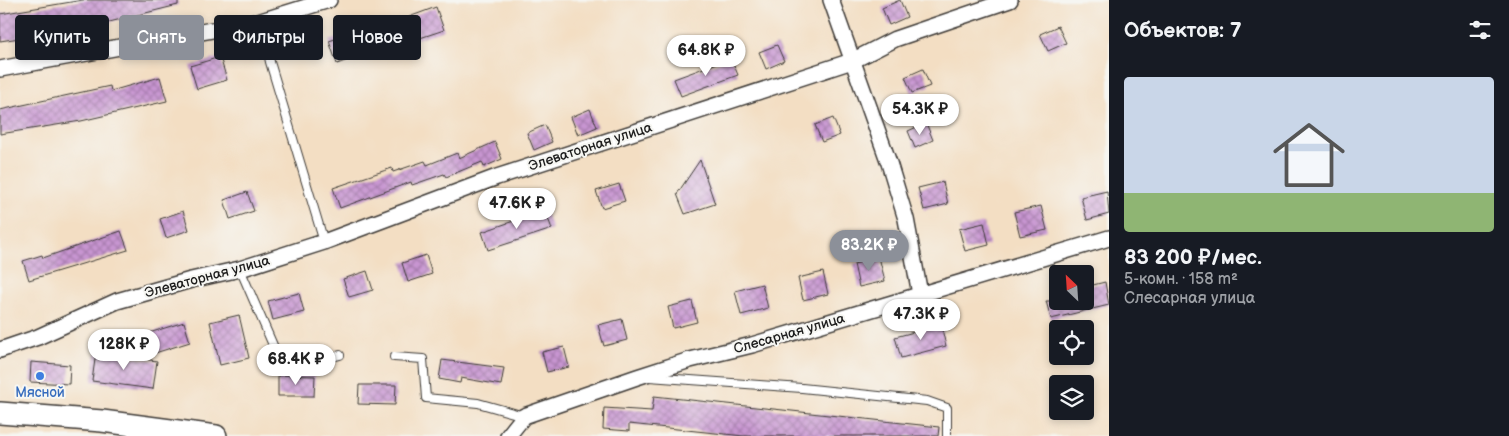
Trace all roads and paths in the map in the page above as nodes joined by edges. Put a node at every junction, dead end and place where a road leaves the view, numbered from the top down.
1 (329, 0) edge
2 (831, 0) edge
3 (1010, 0) edge
4 (280, 15) edge
5 (214, 30) edge
6 (270, 60) edge
7 (852, 61) junction
8 (0, 69) edge
9 (1109, 238) edge
10 (324, 242) junction
11 (240, 269) junction
12 (920, 294) junction
13 (0, 350) edge
14 (340, 355) dead end
15 (394, 357) dead end
16 (637, 377) junction
17 (0, 413) edge
18 (524, 416) junction
19 (102, 429) edge
20 (216, 436) edge
21 (508, 436) edge
22 (947, 436) edge

1 - 4 street
2 - 7 street
3 - 7 street, Элеваторная улица
5 - 8 street
6 - 10 lane
7 - 10 street, Элеваторная улица
7 - 12 street
9 - 12 street, Слесарная улица
10 - 11 street, Элеваторная улица
11 - 13 street, Элеваторная улица
11 - 14 lane
12 - 16 street, Слесарная улица
15 - 18 lane
16 - 18 street, Слесарная улица
16 - 22 lane
17 - 19 main road
18 - 21 street
19 - 20 main road

